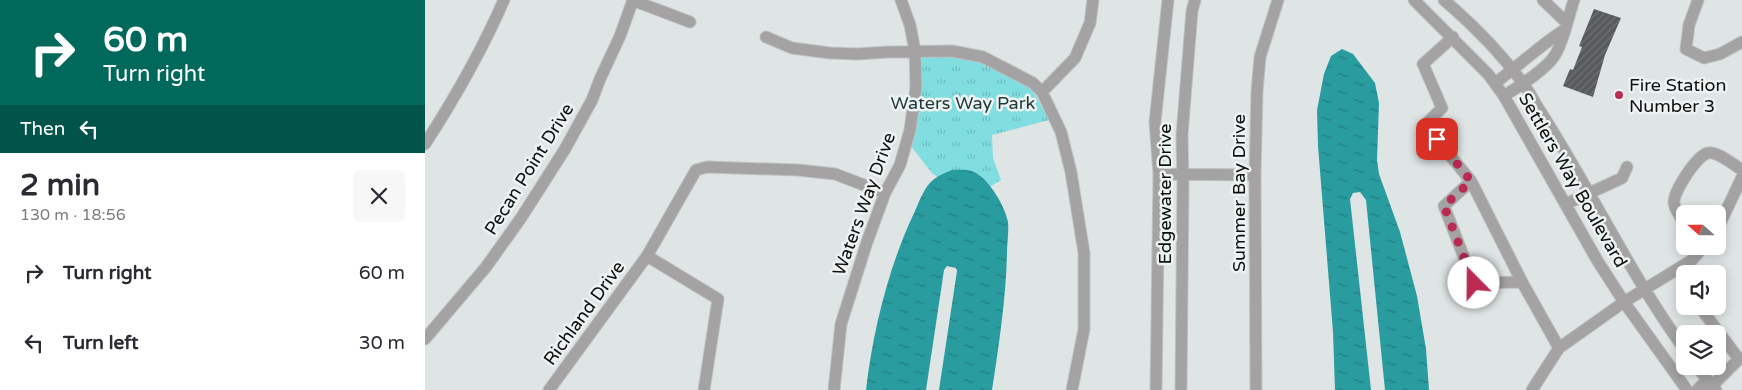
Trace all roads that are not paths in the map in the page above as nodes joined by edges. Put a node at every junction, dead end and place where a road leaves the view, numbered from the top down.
1 (504, 0) edge
2 (633, 0) edge
3 (901, 0) edge
4 (1093, 0) edge
5 (1168, 0) edge
6 (1195, 0) edge
7 (1278, 0) edge
8 (1414, 0) edge
9 (1444, 0) edge
10 (1543, 0) edge
11 (1573, 0) edge
12 (1698, 0) edge
13 (690, 22) dead end
14 (1565, 26) junction
15 (1453, 37) junction
16 (766, 38) dead end
17 (1742, 42) edge
18 (915, 51) junction
19 (1513, 70) junction
20 (1495, 83) junction
21 (1523, 83) junction
22 (1042, 92) junction
23 (1504, 96) junction
24 (425, 144) edge
25 (1627, 167) dead end
26 (1742, 170) edge
27 (1159, 174) junction
28 (1183, 174) junction
29 (1255, 176) junction
30 (1742, 177) edge
31 (1471, 181) junction
32 (885, 193) junction
33 (1590, 193) junction
34 (1565, 204) junction
35 (1676, 207) edge
36 (1726, 211) edge
37 (1696, 255) edge
38 (647, 256) junction
39 (1522, 282) junction
40 (1645, 290) junction
41 (1625, 302) junction
42 (1706, 315) edge
43 (426, 335) edge
44 (1676, 337) edge
45 (1559, 348) junction
46 (1703, 375) edge
47 (1711, 387) edge
48 (549, 390) edge
49 (704, 390) edge
50 (834, 390) edge
51 (1072, 390) edge
52 (1157, 390) edge
53 (1181, 390) edge
54 (1256, 390) edge
55 (1532, 390) edge
56 (1687, 390) edge
57 (1697, 390) edge

1 - 24 street
2 - 13 street
2 - 43 street, Pecan Point Drive
3 - 18 street, Waters Way Drive
4 - 22 street
5 - 27 street, Edgewater Drive
6 - 28 street, Edgewater Drive
7 - 29 street, Summer Bay Drive
8 - 15 street, Settlers Way Boulevard
9 - 19 street, Settlers Way Boulevard
10 - 14 street
11 - 14 street
12 - 17 street
14 - 19 street
14 - 21 street
15 - 20 street, Settlers Way Boulevard
15 - 31 street
16 - 18 street
18 - 22 street
18 - 32 street, Waters Way Drive
19 - 20 street
19 - 21 street, Settlers Way Boulevard
20 - 23 street, Settlers Way Boulevard
21 - 23 street
21 - 33 street, Settlers Way Boulevard
22 - 51 street
23 - 34 street, Settlers Way Boulevard
25 - 33 street
26 - 35 street
27 - 28 street
27 - 52 street, Edgewater Drive
28 - 29 street
28 - 53 street, Edgewater Drive
29 - 54 street, Summer Bay Drive
30 - 36 street
31 - 39 street
31 - 39 street
32 - 38 street, Richland Drive
32 - 50 street, Waters Way Drive
33 - 34 street
33 - 40 street, Settlers Way Boulevard
34 - 41 street, Settlers Way Boulevard
37 - 40 street
38 - 48 street, Richland Drive
38 - 49 street
39 - 45 street
40 - 41 street
40 - 44 street, Settlers Way Boulevard
41 - 45 street
41 - 56 street, Settlers Way Boulevard
42 - 47 street
45 - 55 street
46 - 47 street
47 - 57 street

